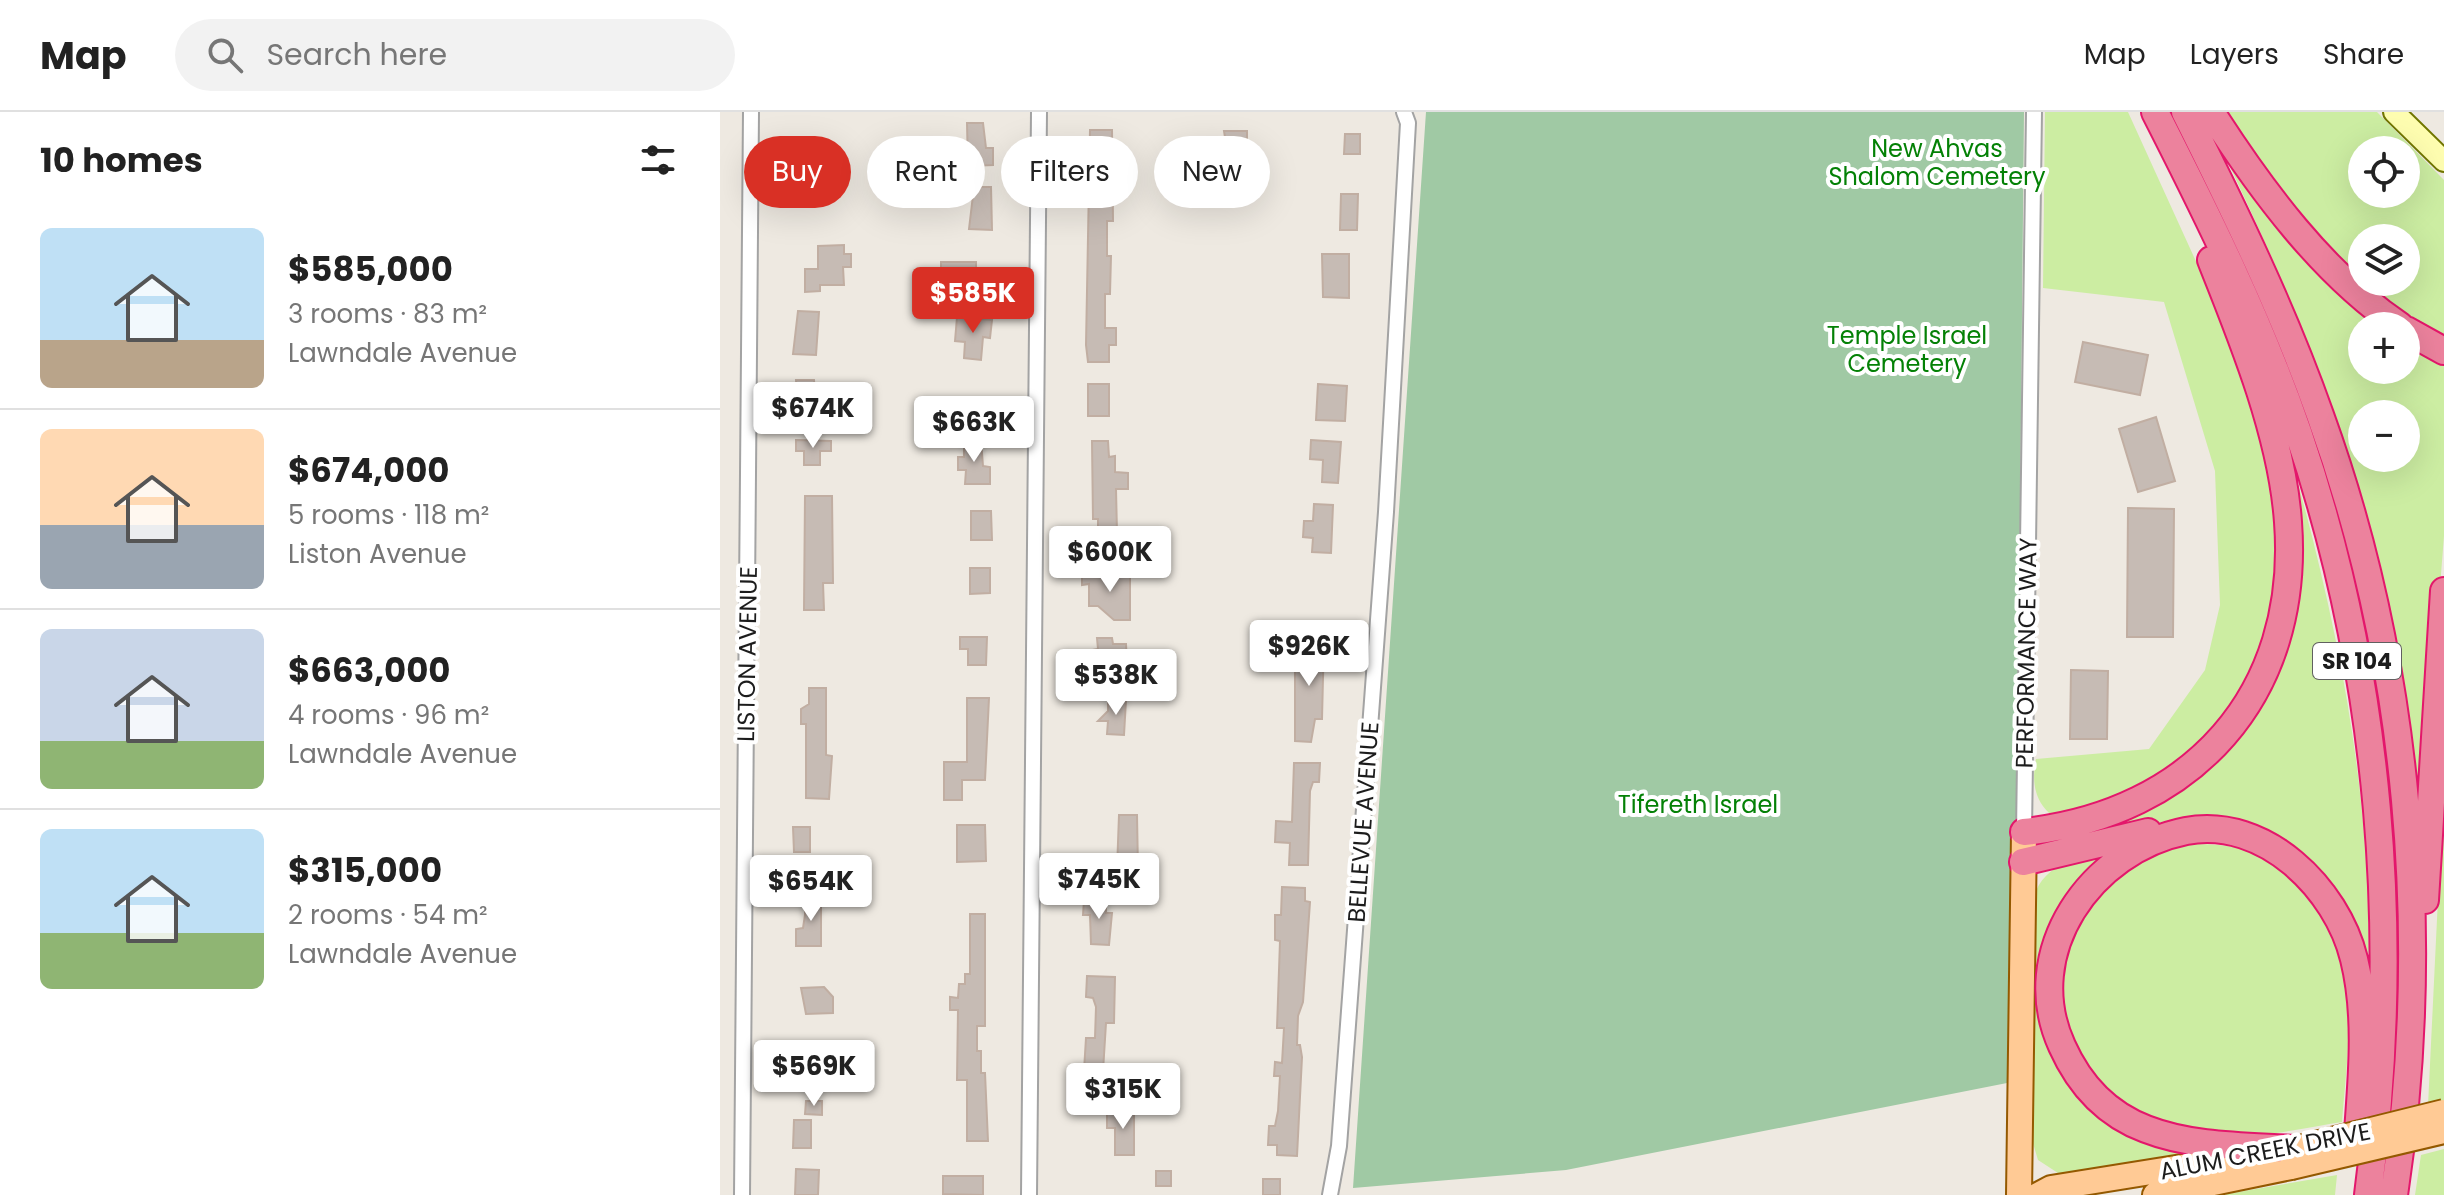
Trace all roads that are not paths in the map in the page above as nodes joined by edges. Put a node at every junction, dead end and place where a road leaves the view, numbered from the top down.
1 (751, 112) edge
2 (1039, 112) edge
3 (1404, 112) edge
4 (2034, 112) edge
5 (2155, 112) edge
6 (2185, 112) edge
7 (2211, 112) edge
8 (2394, 112) edge
9 (2178, 158) junction
10 (2444, 161) edge
11 (2383, 312) edge
12 (2420, 338) edge
13 (2444, 351) edge
14 (2444, 591) edge
15 (2188, 831) junction
16 (2024, 832) junction
17 (2023, 862) junction
18 (2411, 963) junction
19 (2444, 1112) edge
20 (2444, 1131) edge
21 (2293, 1158) junction
22 (742, 1195) edge
23 (1029, 1195) edge
24 (1330, 1195) edge
25 (2019, 1195) edge
26 (2038, 1195) edge
27 (2155, 1195) edge
28 (2353, 1195) edge
29 (2368, 1195) edge
30 (2394, 1195) edge

1 - 22 street, LISTON AVENUE
2 - 23 street
3 - 24 street, BELLEVUE AVENUE
4 - 16 street, PERFORMANCE WAY
5 - 9 highway, SR 104
6 - 18 highway, SR 104
7 - 11 highway
8 - 10 main road
9 - 16 highway
9 - 29 highway, SR 104
12 - 13 highway
14 - 18 highway
15 - 17 highway
15 - 21 highway
15 - 28 highway
16 - 17 main road, PERFORMANCE WAY
17 - 25 main road, PERFORMANCE WAY
18 - 30 highway, SR 104
19 - 21 main road, ALUM CREEK DRIVE, bridge
20 - 21 main road, ALUM CREEK DRIVE, bridge
21 - 26 main road, ALUM CREEK DRIVE
21 - 27 main road, ALUM CREEK DRIVE

